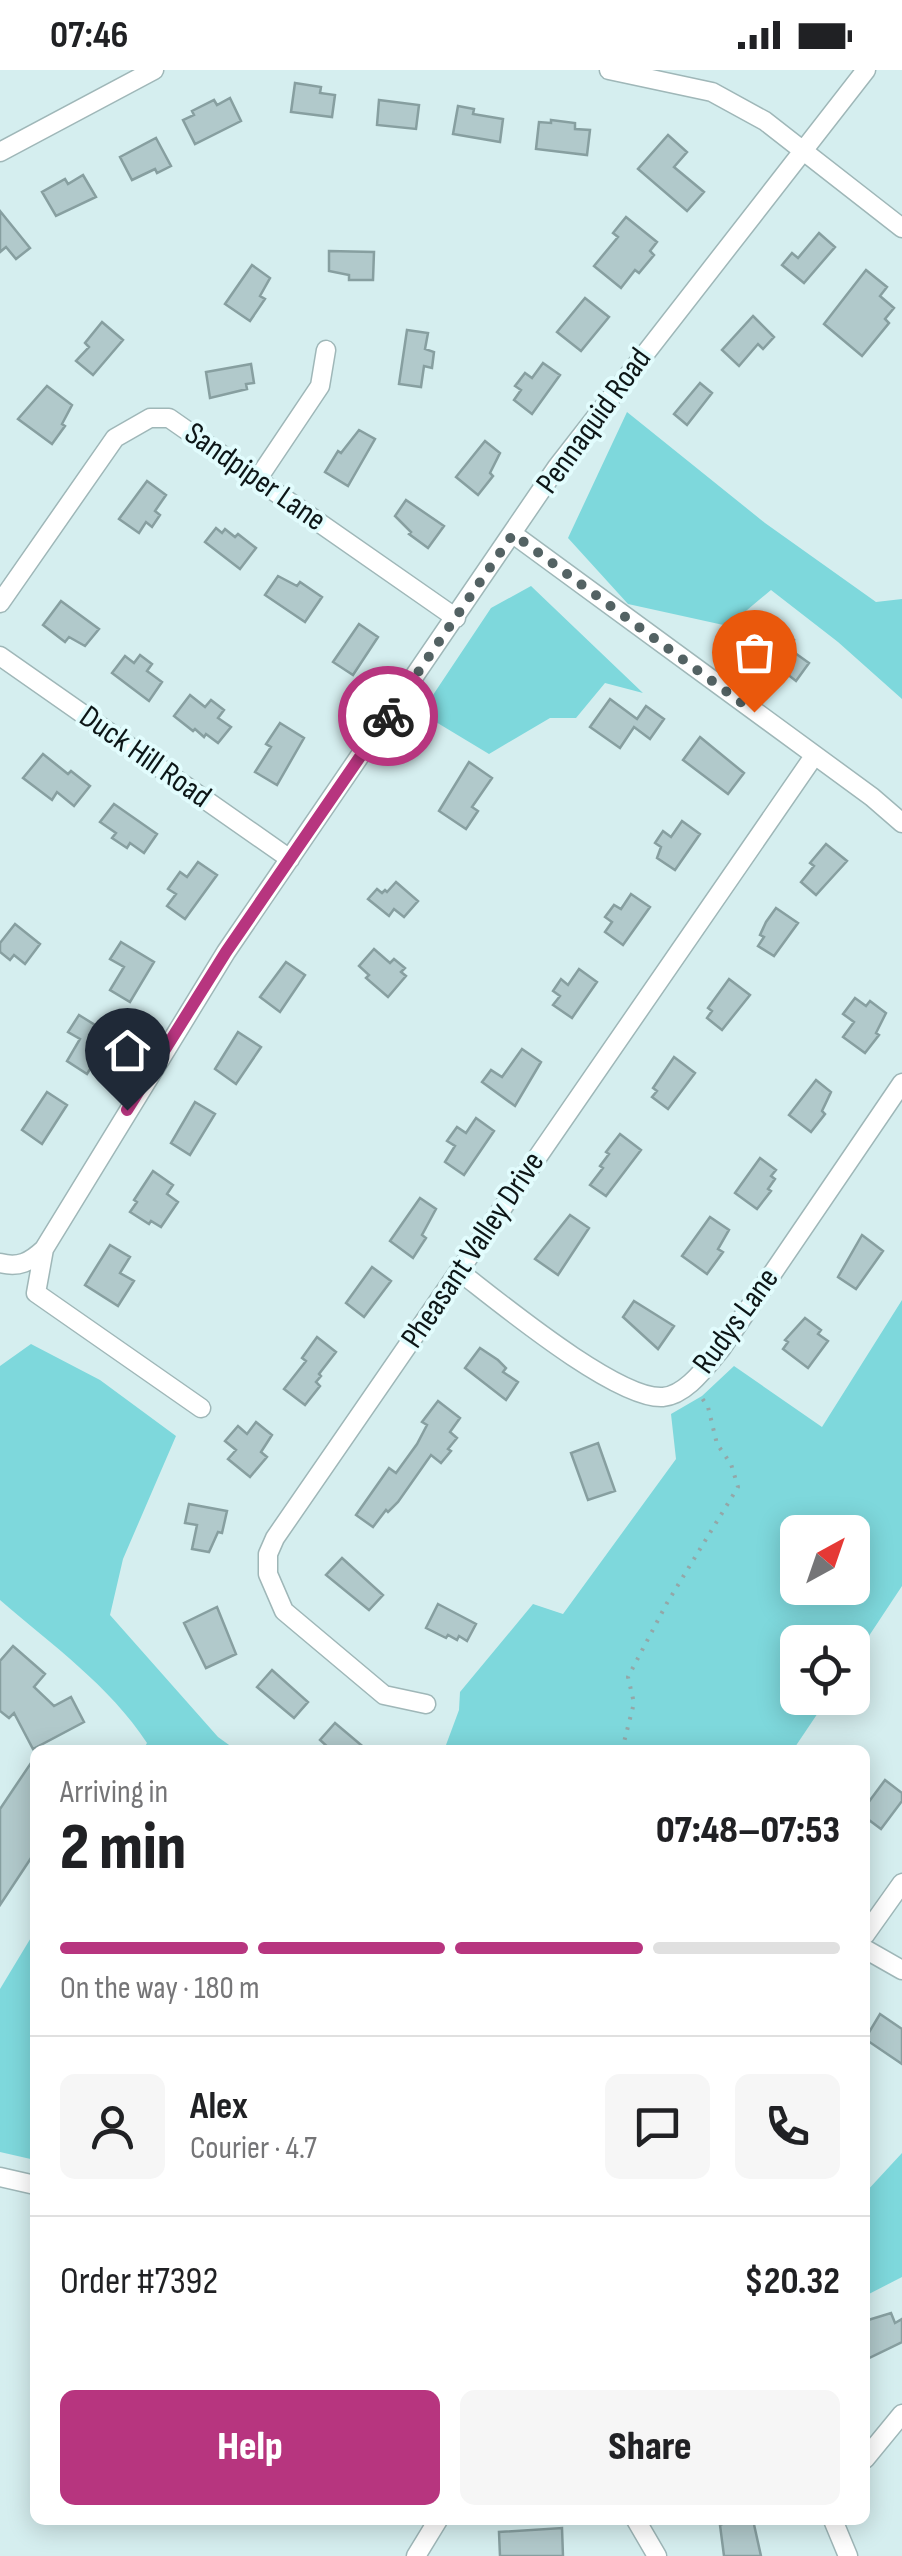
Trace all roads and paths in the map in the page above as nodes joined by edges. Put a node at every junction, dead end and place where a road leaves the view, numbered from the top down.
1 (154, 70) edge
2 (609, 70) edge
3 (866, 70) edge
4 (803, 150) junction
5 (0, 152) edge
6 (902, 228) edge
7 (326, 350) dead end
8 (257, 480) junction
9 (513, 534) junction
10 (0, 603) edge
11 (456, 618) junction
12 (0, 656) edge
13 (814, 756) junction
14 (902, 823) edge
15 (290, 859) junction
16 (902, 1083) edge
17 (44, 1249) junction
18 (0, 1263) edge
19 (460, 1272) junction
20 (691, 1383) junction
21 (201, 1408) dead end
22 (426, 1704) dead end
23 (623, 1745) edge
24 (902, 1883) edge
25 (870, 1928) edge
26 (870, 1952) edge
27 (902, 1970) edge
28 (0, 2176) edge
29 (30, 2183) edge
30 (902, 2414) edge
31 (870, 2453) edge
32 (435, 2525) edge
33 (639, 2525) edge
34 (836, 2525) edge
35 (416, 2556) edge
36 (657, 2556) edge
37 (848, 2556) edge

1 - 5 street
2 - 4 street
3 - 4 street, Pennaquid Road
4 - 6 street
4 - 9 street, Pennaquid Road
7 - 8 street
8 - 10 street, Sandpiper Lane
8 - 11 street, Sandpiper Lane
9 - 11 street, Pennaquid Road
9 - 13 street
11 - 15 street, Pennaquid Road
12 - 15 street, Duck Hill Road
13 - 14 street
13 - 19 street, Pheasant Valley Drive
15 - 17 street, Pennaquid Road
16 - 20 street, Rudys Lane
17 - 18 street
17 - 21 street
19 - 20 street, Rudys Lane
19 - 22 street, Pheasant Valley Drive
20 - 23 path
24 - 25 street
26 - 27 street
28 - 29 street
30 - 31 street
32 - 35 street
33 - 36 street
34 - 37 street

